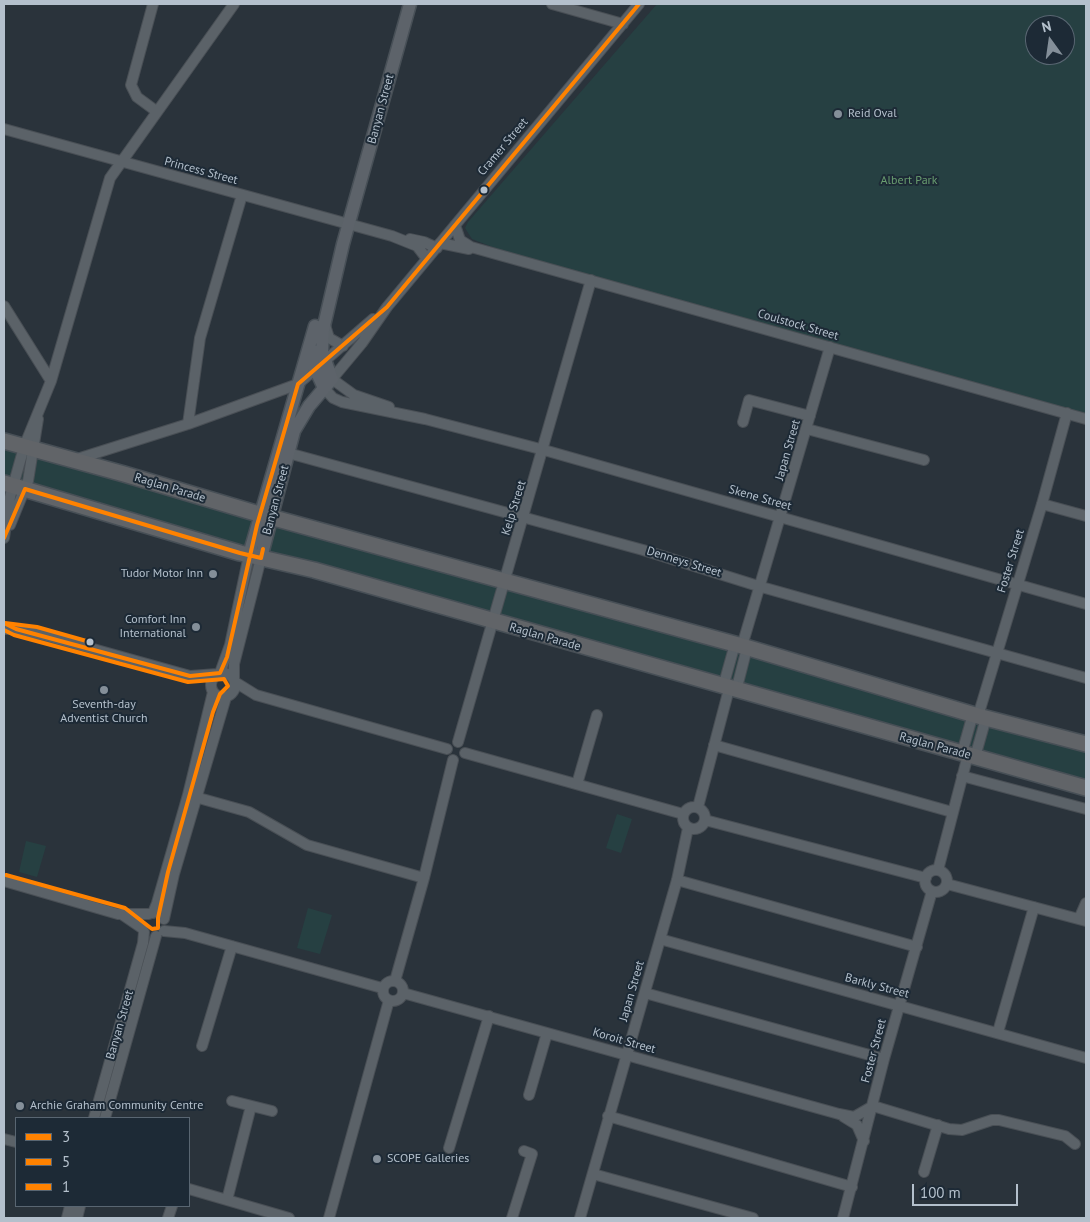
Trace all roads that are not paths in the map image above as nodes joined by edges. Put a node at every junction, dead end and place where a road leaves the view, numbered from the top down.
1 (153, 4) edge
2 (234, 4) edge
3 (410, 4) edge
4 (552, 4) edge
5 (640, 4) edge
6 (623, 24) junction
7 (156, 111) junction
8 (4, 129) edge
9 (119, 162) junction
10 (242, 195) junction
11 (349, 224) junction
12 (455, 225) junction
13 (392, 236) junction
14 (438, 246) junction
15 (502, 256) junction
16 (427, 259) junction
17 (592, 280) junction
18 (4, 306) edge
19 (387, 307) junction
20 (319, 324) junction
21 (344, 346) junction
22 (830, 347) junction
23 (319, 365) junction
24 (51, 381) junction
25 (328, 383) junction
26 (296, 390) junction
27 (342, 402) junction
28 (307, 409) junction
29 (1067, 413) junction
30 (810, 416) junction
31 (425, 419) junction
32 (1086, 419) edge
33 (743, 422) dead end
34 (188, 424) junction
35 (807, 429) junction
36 (4, 442) edge
37 (29, 448) junction
38 (544, 450) junction
39 (284, 452) junction
40 (73, 460) junction
41 (924, 460) dead end
42 (14, 486) edge
43 (1042, 504) junction
44 (266, 516) junction
45 (780, 516) junction
46 (1086, 516) edge
47 (524, 517) junction
48 (4, 538) edge
49 (255, 557) junction
50 (504, 580) junction
51 (758, 586) junction
52 (1016, 586) junction
53 (1086, 604) edge
54 (492, 621) junction
55 (4, 623) edge
56 (4, 629) edge
57 (16, 629) junction
58 (742, 646) junction
59 (997, 652) junction
60 (218, 674) junction
61 (190, 676) junction
62 (1086, 678) edge
63 (235, 681) junction
64 (729, 689) junction
65 (212, 691) junction
66 (256, 695) junction
67 (228, 696) junction
68 (597, 715) dead end
69 (979, 716) junction
70 (458, 742) junction
71 (1086, 744) edge
72 (714, 745) junction
73 (447, 749) junction
74 (465, 754) junction
75 (968, 755) junction
76 (453, 760) junction
77 (962, 776) junction
78 (577, 784) junction
79 (1086, 788) edge
80 (192, 796) junction
81 (698, 807) junction
82 (1086, 809) edge
83 (952, 812) junction
84 (683, 814) junction
85 (705, 820) junction
86 (688, 828) junction
87 (938, 870) junction
88 (424, 878) junction
89 (926, 878) junction
90 (677, 880) junction
91 (4, 881) edge
92 (947, 884) junction
93 (932, 891) junction
94 (1086, 903) edge
95 (1034, 907) junction
96 (123, 914) junction
97 (151, 914) junction
98 (1082, 920) edge
99 (162, 927) junction
100 (143, 930) junction
101 (660, 939) junction
102 (232, 946) junction
103 (917, 947) junction
104 (395, 980) junction
105 (382, 988) junction
106 (403, 993) junction
107 (644, 993) junction
108 (389, 1000) junction
109 (899, 1006) junction
110 (489, 1016) junction
111 (547, 1032) junction
112 (998, 1032) junction
113 (202, 1046) dead end
114 (626, 1055) junction
115 (1086, 1058) edge
116 (884, 1059) junction
117 (529, 1095) dead end
118 (232, 1101) dead end
119 (251, 1106) junction
120 (873, 1106) junction
121 (272, 1111) dead end
122 (839, 1114) junction
123 (608, 1116) junction
124 (94, 1117) edge
125 (105, 1117) edge
126 (938, 1125) junction
127 (864, 1142) junction
128 (1075, 1144) dead end
129 (449, 1148) dead end
130 (524, 1151) dead end
131 (924, 1172) dead end
132 (592, 1174) junction
133 (852, 1187) junction
134 (190, 1189) edge
135 (227, 1200) junction
136 (289, 1218) edge
137 (329, 1218) edge
138 (512, 1218) edge
139 (580, 1218) edge
140 (753, 1218) edge
141 (843, 1218) edge

1 - 7 street
2 - 7 street
3 - 11 main road, Banyan Street
4 - 6 street
5 - 6 street, Cramer Street
6 - 12 street, Cramer Street
7 - 9 street
8 - 9 street, Princess Street
9 - 10 street, Princess Street
9 - 24 street
10 - 11 street, Princess Street
10 - 34 street
11 - 13 street, Princess Street
11 - 20 main road, Banyan Street
12 - 14 street, Cramer Street
12 - 15 street, Coulstock Street
13 - 14 street, Princess Street
13 - 16 street, Princess Street
14 - 15 street, Coulstock Street
14 - 16 street, Cramer Street
15 - 17 street, Coulstock Street
16 - 19 street, Cramer Street
17 - 22 street, Coulstock Street
17 - 38 street, Kelp Street
18 - 24 street
19 - 21 street, Cramer Street
19 - 25 street, Cramer Street
20 - 21 street
20 - 23 main road, Banyan Street
20 - 26 main road, Banyan Street
21 - 23 street, Cramer Street
22 - 29 street, Coulstock Street
22 - 30 street, Japan Street
23 - 25 main road, Banyan Street
23 - 26 street
24 - 37 street
25 - 27 street, Skene Street
25 - 28 main road, Banyan Street
25 - 31 street, Skene Street
26 - 28 main road
26 - 34 street
26 - 39 main road, Banyan Street
27 - 28 street, Skene Street
27 - 31 street, Skene Street
28 - 39 main road, Banyan Street
29 - 32 street, Coulstock Street
29 - 43 street, Foster Street
30 - 33 street
30 - 35 street, Japan Street
31 - 38 street, Skene Street
34 - 40 street
35 - 41 street
35 - 45 street, Japan Street
36 - 37 highway, Raglan Parade
37 - 40 highway, Raglan Parade
37 - 42 street
38 - 45 street, Skene Street
38 - 47 street, Kelp Street
39 - 44 main road, Banyan Street
39 - 47 street, Denneys Street
40 - 44 highway, Raglan Parade
42 - 48 street
42 - 49 highway, Raglan Parade
43 - 46 street
43 - 52 street, Foster Street
44 - 49 main road, Banyan Street
44 - 50 highway, Raglan Parade
45 - 51 street, Japan Street
45 - 52 street, Skene Street
47 - 50 street, Kelp Street
47 - 51 street, Denneys Street
49 - 54 highway, Raglan Parade
49 - 60 street, Banyan Street
49 - 63 street, Banyan Street
50 - 54 street, Kelp Street
50 - 58 highway, Raglan Parade
51 - 58 street, Japan Street
51 - 59 street, Denneys Street
52 - 53 street, Skene Street
52 - 59 street, Foster Street
54 - 64 highway, Raglan Parade
54 - 70 street, Kelp Street
55 - 57 street
56 - 57 street
57 - 61 street
58 - 64 street, Japan Street
58 - 69 highway, Raglan Parade
59 - 62 street, Denneys Street
59 - 69 street, Foster Street
60 - 61 street
60 - 63 street
60 - 65 street
61 - 65 street
63 - 66 street
63 - 67 street
64 - 72 street, Japan Street
64 - 75 highway, Raglan Parade
65 - 67 street
65 - 80 street, Banyan Street
66 - 67 street
66 - 73 street
67 - 80 street, Banyan Street
68 - 78 street
69 - 71 highway, Raglan Parade
69 - 75 street, Foster Street
70 - 73 street
70 - 74 street
72 - 81 street, Japan Street
72 - 83 street
73 - 76 street
74 - 76 street
74 - 78 street
75 - 77 street
75 - 79 highway, Raglan Parade
76 - 88 street
77 - 82 street
77 - 83 street
78 - 84 street
80 - 88 street
80 - 97 street, Banyan Street
80 - 99 street, Banyan Street
81 - 84 street
81 - 85 street
83 - 87 street
84 - 86 street
85 - 86 street
85 - 89 street
86 - 90 street, Japan Street
87 - 89 street
87 - 92 street
88 - 104 street
89 - 93 street
90 - 101 street, Japan Street
90 - 103 street
91 - 96 street
92 - 93 street
92 - 95 street
93 - 103 street, Foster Street
94 - 98 street
95 - 98 street
95 - 112 street
96 - 97 street
96 - 100 street
97 - 99 street
97 - 100 street
99 - 100 street
99 - 102 street
99 - 125 street, Banyan Street
100 - 124 street, Banyan Street
101 - 107 street, Japan Street
101 - 109 street, Barkly Street
102 - 105 street
102 - 113 street
103 - 109 street, Foster Street
104 - 105 street
104 - 106 street
105 - 108 street
106 - 108 street
106 - 110 street, Koroit Street
107 - 114 street, Japan Street
107 - 116 street
108 - 137 street
109 - 112 street, Barkly Street
109 - 116 street, Foster Street
110 - 111 street, Koroit Street
110 - 129 street
111 - 114 street, Koroit Street
111 - 117 street
112 - 115 street, Barkly Street
114 - 122 street, Koroit Street
114 - 123 street, Japan Street
116 - 120 street, Foster Street
118 - 119 street
119 - 121 street
119 - 135 street
120 - 122 street, Koroit Street
120 - 126 street
120 - 127 street, Foster Street
122 - 127 street, Koroit Street
123 - 132 street, Japan Street
123 - 133 street
126 - 128 street
126 - 131 street
127 - 133 street, Foster Street
130 - 138 street
132 - 139 street, Japan Street
132 - 140 street
133 - 141 street, Foster Street
134 - 135 street
135 - 136 street

